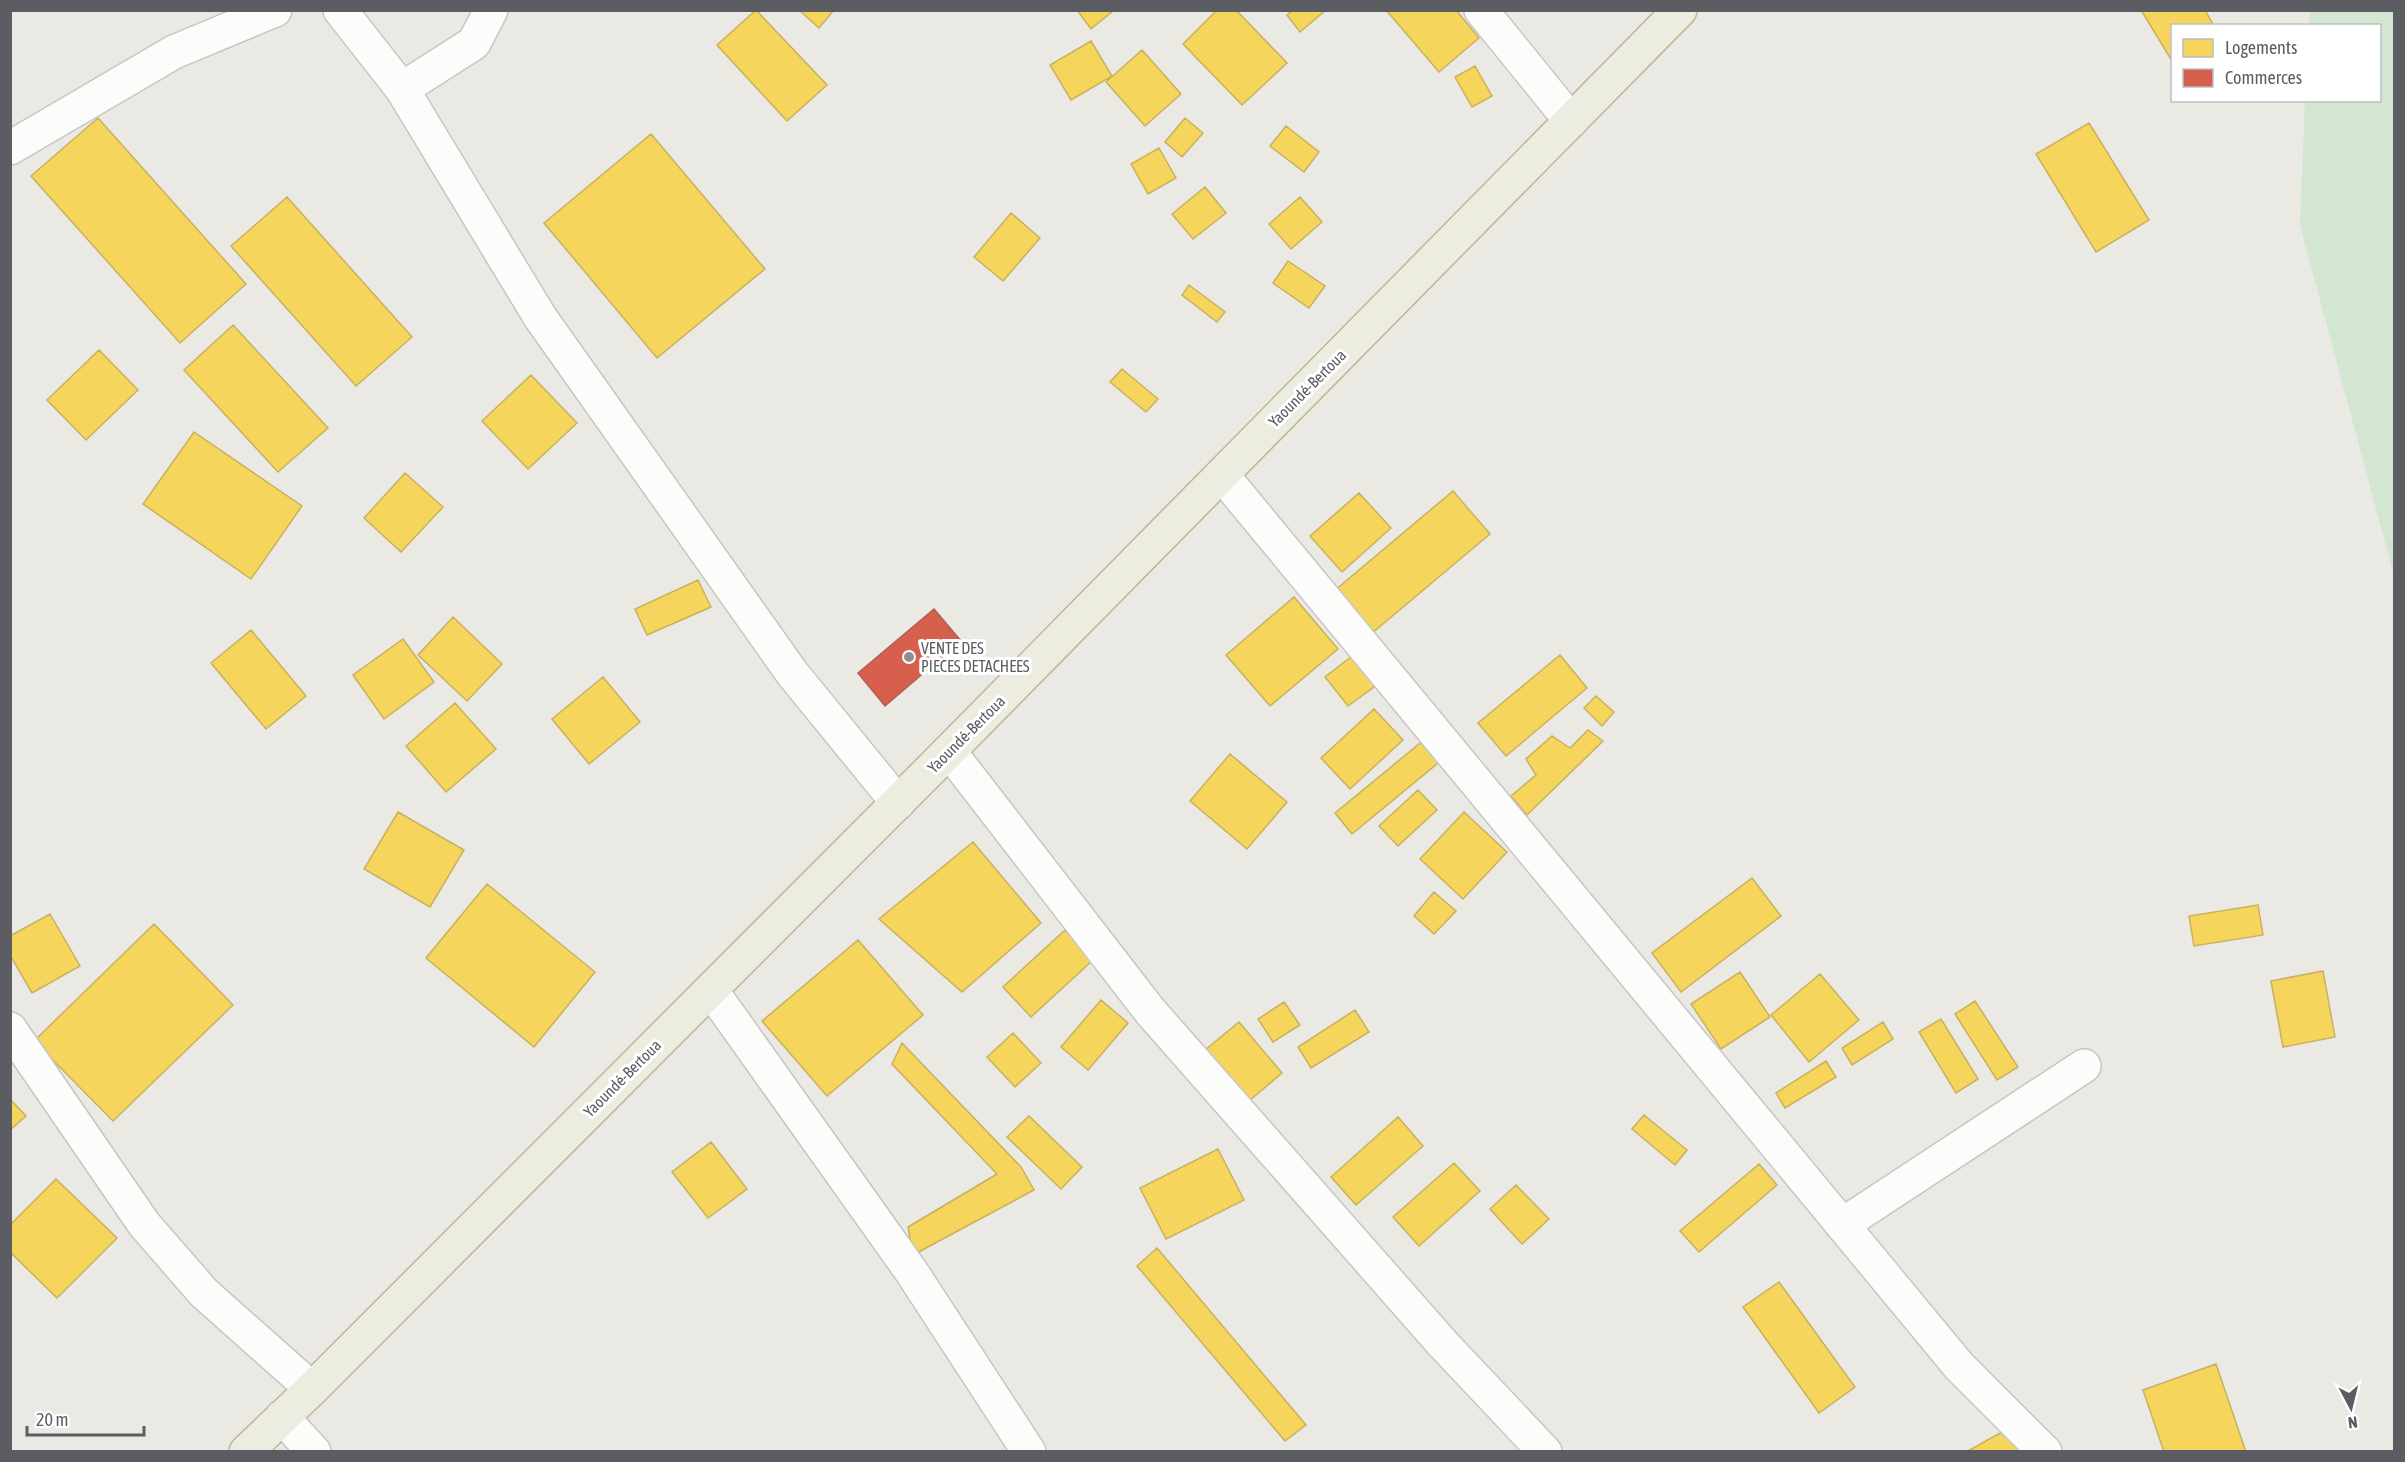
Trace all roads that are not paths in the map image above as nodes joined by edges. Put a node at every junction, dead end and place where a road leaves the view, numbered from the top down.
1 (275, 10) edge
2 (340, 10) edge
3 (491, 10) edge
4 (1481, 10) edge
5 (1680, 10) edge
6 (402, 89) junction
7 (1571, 121) junction
8 (10, 148) edge
9 (1221, 475) junction
10 (949, 752) junction
11 (898, 803) junction
12 (711, 990) junction
13 (10, 1029) edge
14 (2084, 1066) dead end
15 (1842, 1225) junction
16 (312, 1389) junction
17 (282, 1417) junction
18 (246, 1452) edge
19 (314, 1452) edge
20 (1029, 1452) edge
21 (1545, 1452) edge
22 (2045, 1452) edge

1 - 8 street
2 - 6 street
3 - 6 street
4 - 7 street
5 - 7 highway, Yaoundé-Bertoua
6 - 11 street
7 - 9 highway, Yaoundé-Bertoua
9 - 10 highway, Yaoundé-Bertoua
9 - 15 street
10 - 11 highway, Yaoundé-Bertoua
10 - 21 street
11 - 12 highway, Yaoundé-Bertoua
12 - 16 highway, Yaoundé-Bertoua
12 - 20 street
13 - 16 street
14 - 15 street
15 - 22 street
16 - 17 highway, Yaoundé-Bertoua
17 - 18 highway, Yaoundé-Bertoua
17 - 19 street

